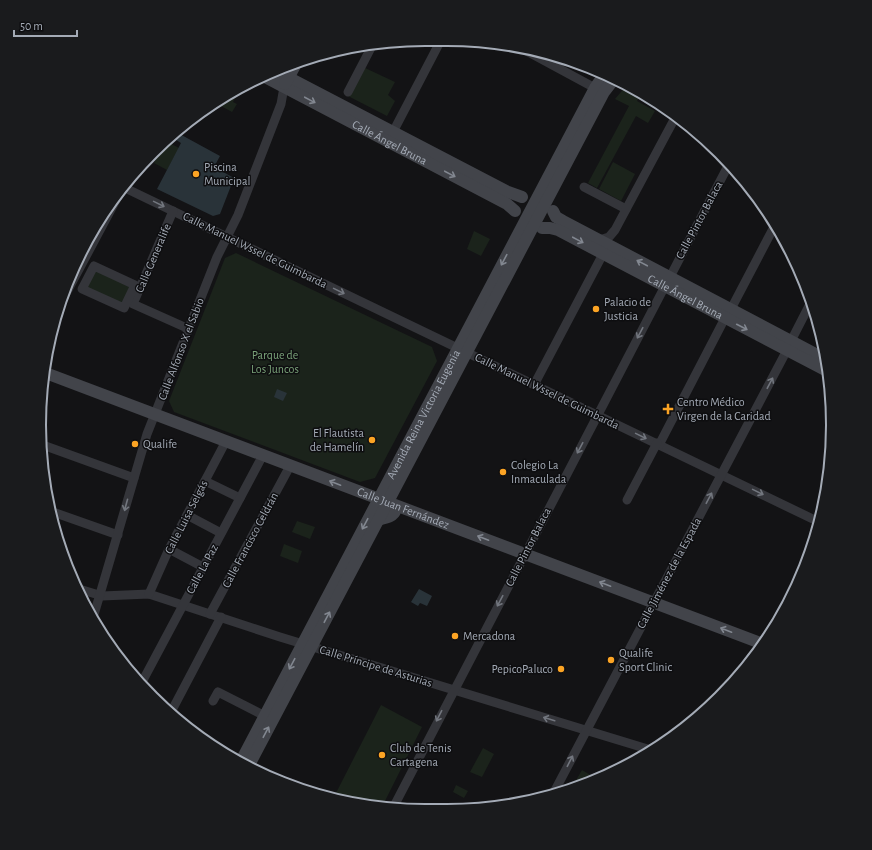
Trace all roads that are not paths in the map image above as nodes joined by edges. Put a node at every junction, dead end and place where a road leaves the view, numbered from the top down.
1 (438, 46) edge
2 (369, 50) edge
3 (557, 63) edge
4 (277, 76) edge
5 (601, 79) edge
6 (611, 83) edge
7 (595, 88) junction
8 (348, 92) dead end
9 (673, 121) edge
10 (393, 132) junction
11 (726, 169) edge
12 (584, 186) dead end
13 (127, 190) edge
14 (544, 196) junction
15 (522, 197) junction
16 (626, 209) junction
17 (173, 211) junction
18 (516, 211) junction
19 (553, 211) junction
20 (532, 228) junction
21 (772, 231) edge
22 (227, 237) junction
23 (599, 240) junction
24 (603, 254) junction
25 (94, 266) joint
26 (667, 282) junction
27 (808, 309) edge
28 (728, 314) junction
29 (188, 329) junction
30 (789, 345) junction
31 (462, 350) junction
32 (820, 357) edge
33 (822, 367) edge
34 (49, 374) edge
35 (534, 385) junction
36 (155, 415) junction
37 (598, 415) junction
38 (226, 441) junction
39 (658, 444) junction
40 (47, 446) edge
41 (263, 455) junction
42 (290, 466) junction
43 (721, 474) junction
44 (134, 478) junction
45 (205, 480) junction
46 (240, 498) junction
47 (627, 500) dead end
48 (387, 502) junction
49 (57, 513) edge
50 (187, 515) junction
51 (814, 519) edge
52 (221, 533) junction
53 (118, 535) junction
54 (170, 549) junction
55 (524, 554) junction
56 (203, 567) junction
57 (84, 590) edge
58 (149, 594) junction
59 (99, 595) junction
60 (654, 602) junction
61 (183, 606) junction
62 (95, 610) edge
63 (210, 614) junction
64 (221, 617) junction
65 (758, 642) edge
66 (307, 645) junction
67 (144, 679) edge
68 (453, 690) junction
69 (213, 702) dead end
70 (173, 708) edge
71 (265, 716) junction
72 (586, 730) junction
73 (644, 748) edge
74 (243, 757) edge
75 (251, 762) edge
76 (556, 788) edge
77 (396, 803) edge

1 - 10 street
2 - 8 street
3 - 7 street
4 - 10 main road, Calle Ángel Bruna
4 -> 18 main road, Calle Ángel Bruna
4 - 22 street, Calle Alfonso X el Sabio
5 - 7 main road, Avenida Reina Victoria Eugenia
6 - 14 main road, Avenida Reina Victoria Eugenia
7 - 14 main road, Avenida Reina Victoria Eugenia
9 - 16 street
10 - 15 main road, Calle Ángel Bruna
11 - 26 street, Calle Pintor Balaca
12 - 16 street
13 -> 17 street, Calle Manuel Wssel de Guimbarda
14 - 15 main road
14 - 19 main road
14 - 20 main road, Avenida Reina Victoria Eugenia
15 - 18 main road
16 - 23 street
17 - 22 street, Calle Manuel Wssel de Guimbarda
17 - 29 street, Calle Generalife
18 - 20 main road
19 - 20 main road, Avenida Reina Victoria Eugenia
19 - 23 main road, Calle Ángel Bruna
20 -> 24 main road, Calle Ángel Bruna
20 - 31 main road, Avenida Reina Victoria Eugenia
21 - 28 street
22 - 29 street, Calle Alfonso X el Sabio
22 -> 31 street, Calle Manuel Wssel de Guimbarda
26 -> 23 main road, Calle Ángel Bruna
24 - 26 main road, Calle Ángel Bruna
24 - 35 street
25 - 25 street
26 - 28 main road, Calle Ángel Bruna
26 -> 37 street, Calle Pintor Balaca
27 - 30 street, Calle Jiménez de la Espada
28 - 30 main road, Calle Ángel Bruna
28 - 39 street
29 - 36 street, Calle Alfonso X el Sabio
30 - 32 main road, Calle Ángel Bruna
30 - 33 main road, Calle Ángel Bruna
43 -> 30 street, Calle Jiménez de la Espada
31 - 35 street, Calle Manuel Wssel de Guimbarda
31 - 48 main road, Avenida Reina Victoria Eugenia
34 - 36 main road, Calle Juan Fernández
35 - 37 street, Calle Manuel Wssel de Guimbarda
36 - 38 main road, Calle Juan Fernández
36 - 44 street, Calle Alfonso X el Sabio
37 -> 39 street, Calle Manuel Wssel de Guimbarda
37 -> 55 street, Calle Pintor Balaca
38 - 41 main road, Calle Juan Fernández
38 - 45 street, Calle Luisa Selgás
39 - 43 street, Calle Manuel Wssel de Guimbarda
39 - 47 street
40 - 44 street
41 - 42 main road, Calle Juan Fernández
41 - 46 street, Calle La Paz
48 -> 42 main road, Calle Juan Fernández
42 - 63 street, Calle Francisco Celdrán
43 -> 51 street, Calle Manuel Wssel de Guimbarda
60 -> 43 street, Calle Jiménez de la Espada
44 -> 53 street, Calle Alfonso X el Sabio
45 - 46 street
45 - 50 street, Calle Luisa Selgás
46 - 52 street, Calle La Paz
55 -> 48 main road, Calle Juan Fernández
48 -> 66 main road, Avenida Reina Victoria Eugenia
66 -> 48 main road, Avenida Reina Victoria Eugenia
49 - 53 street
50 - 52 street
50 - 54 street, Calle Luisa Selgás
52 - 56 street, Calle La Paz
53 - 59 street, Calle Alfonso X el Sabio
54 - 56 street
54 - 58 street, Calle Luisa Selgás
60 -> 55 main road, Calle Juan Fernández
55 -> 68 street, Calle Pintor Balaca
56 - 61 street, Calle La Paz
57 - 59 street, Calle Príncipe de Asturias
58 - 59 street, Calle Príncipe de Asturias
58 - 61 street, Calle Príncipe de Asturias
59 - 62 street, Calle Alfonso X el Sabio
65 -> 60 main road, Calle Juan Fernández
60 - 72 street, Calle Jiménez de la Espada
61 - 63 street, Calle Príncipe de Asturias
61 - 67 street, Calle La Paz
63 - 64 street, Calle Príncipe de Asturias
64 - 66 street, Calle Príncipe de Asturias
64 - 70 street
66 - 68 street, Calle Príncipe de Asturias
66 -> 71 main road, Avenida Reina Victoria Eugenia
75 -> 66 main road, Avenida Reina Victoria Eugenia
72 -> 68 street, Calle Príncipe de Asturias
68 -> 77 street, Calle Pintor Balaca
69 - 71 street
71 - 74 main road, Avenida Reina Victoria Eugenia
72 - 73 street, Calle Príncipe de Asturias
76 -> 72 street, Calle Jiménez de la Espada

